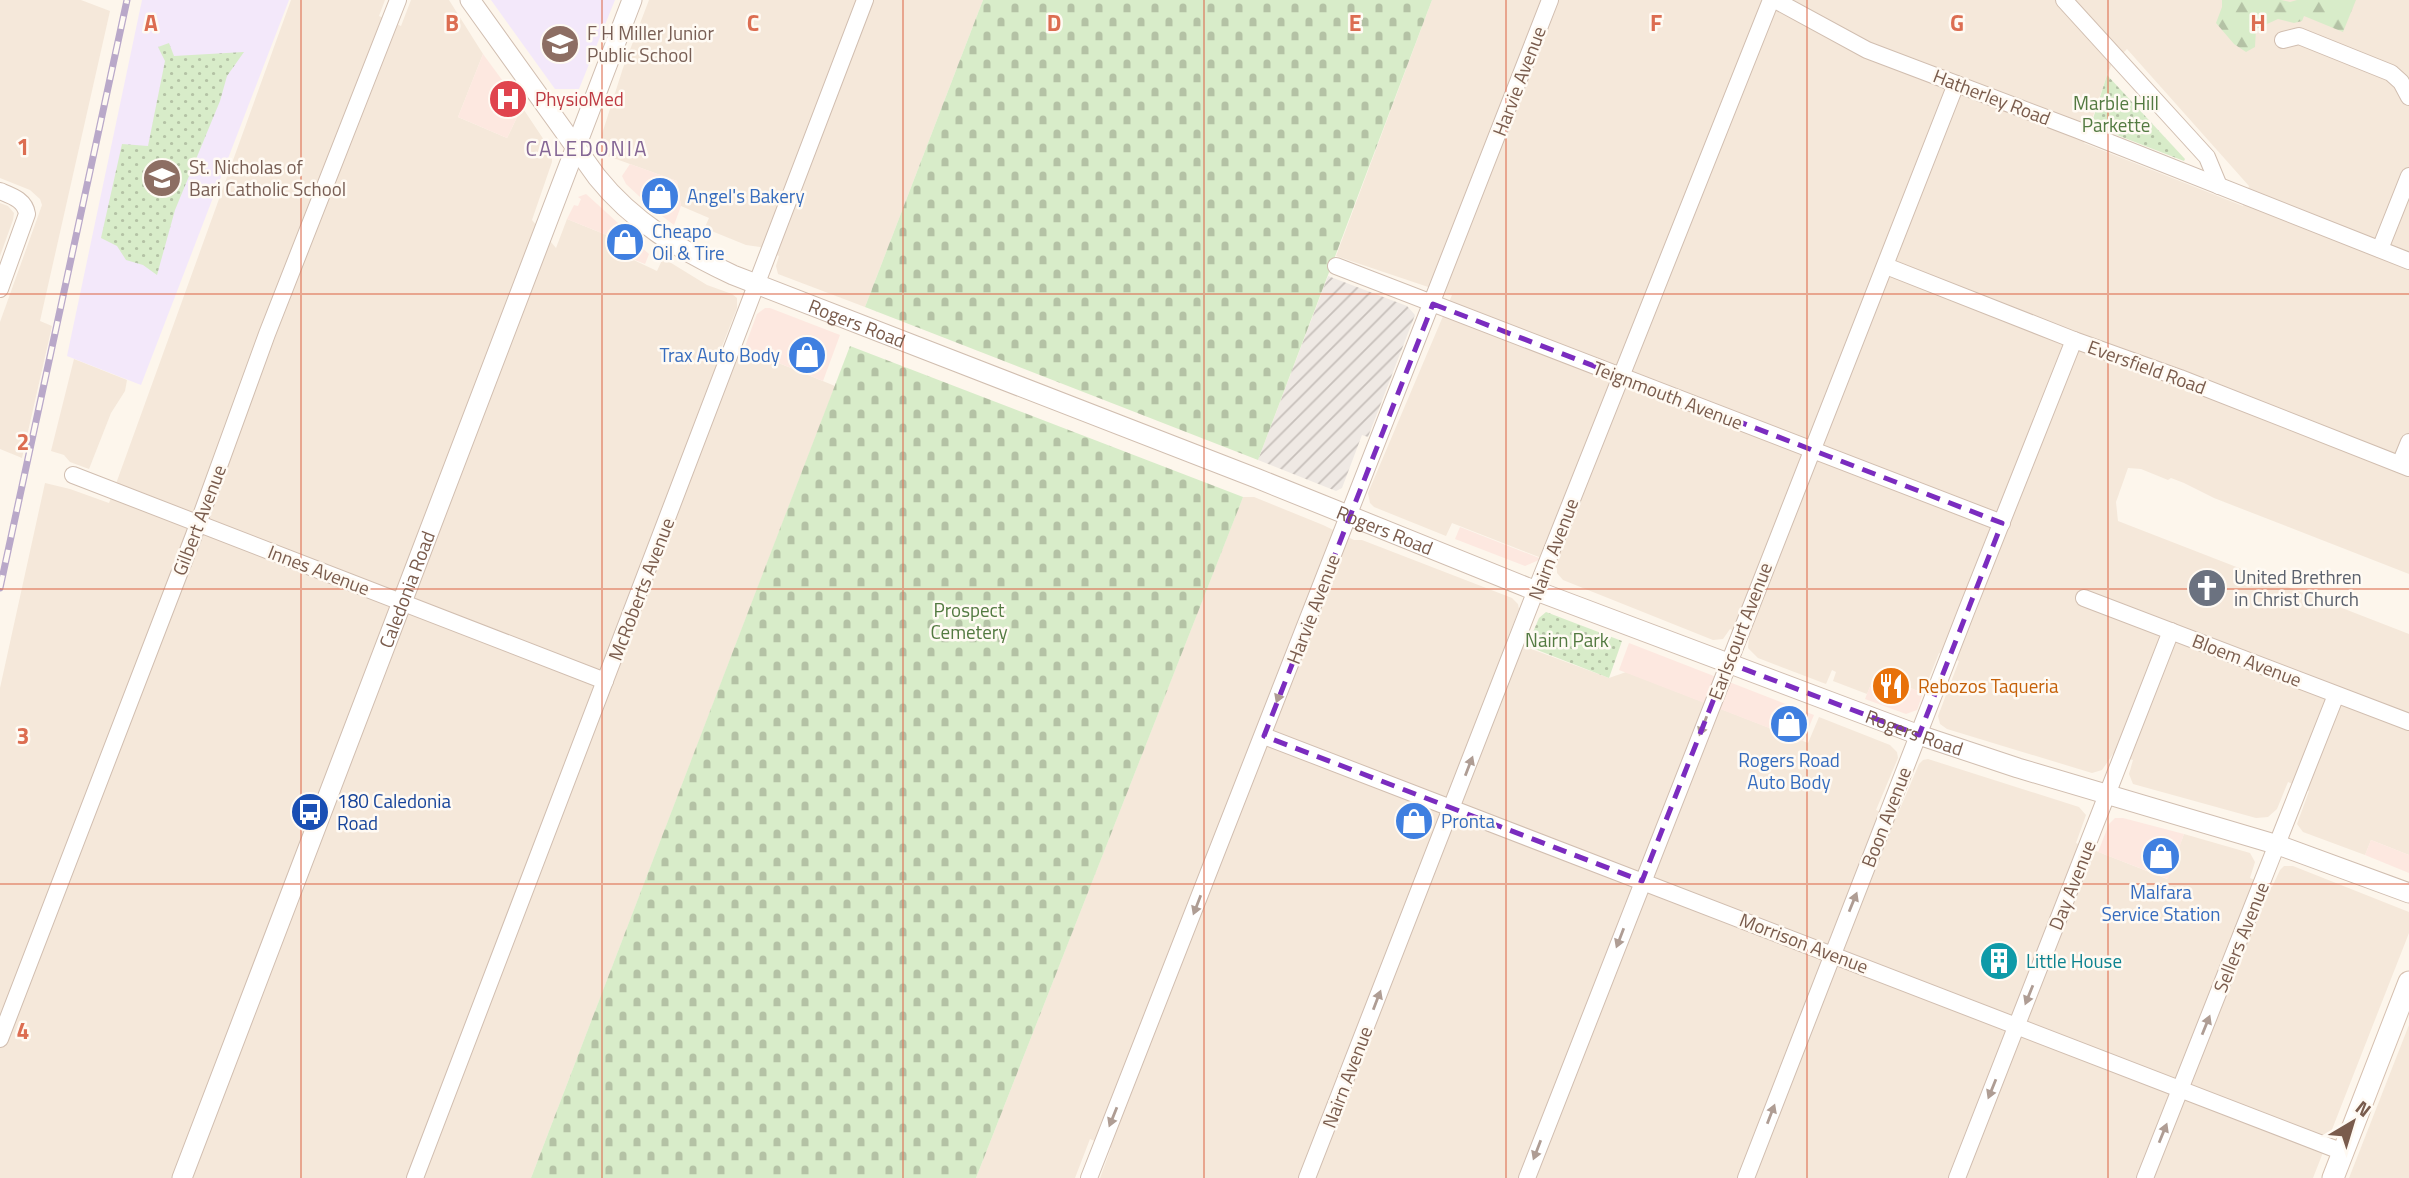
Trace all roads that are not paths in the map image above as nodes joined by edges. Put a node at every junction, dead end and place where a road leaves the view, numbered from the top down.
1 (398, 0) edge
2 (470, 0) edge
3 (632, 0) edge
4 (865, 0) edge
5 (1550, 0) edge
6 (1773, 0) edge
7 (2064, 0) edge
8 (2283, 40) dead end
9 (1956, 84) junction
10 (2409, 97) edge
11 (575, 146) junction
12 (2409, 176) edge
13 (2219, 186) junction
14 (0, 191) edge
15 (2380, 248) junction
16 (2409, 261) edge
17 (1886, 265) junction
18 (1336, 266) dead end
19 (757, 285) junction
20 (0, 289) edge
21 (1433, 304) junction
22 (2074, 340) junction
23 (1621, 377) junction
24 (2409, 442) edge
25 (1812, 450) junction
26 (2404, 466) edge
27 (73, 475) dead end
28 (1349, 516) junction
29 (2002, 523) junction
30 (198, 524) junction
31 (1536, 590) junction
32 (2084, 598) dead end
33 (403, 602) junction
34 (2171, 631) junction
35 (1728, 663) junction
36 (605, 681) junction
37 (2336, 695) junction
38 (2409, 722) edge
39 (1919, 735) junction
40 (1264, 736) junction
41 (2108, 795) junction
42 (1453, 807) junction
43 (2278, 845) junction
44 (1642, 881) junction
45 (2409, 892) edge
46 (1833, 954) junction
47 (2409, 982) edge
48 (2017, 1026) junction
49 (0, 1039) edge
50 (2181, 1088) junction
51 (2343, 1152) junction
52 (183, 1178) edge
53 (415, 1178) edge
54 (1089, 1178) edge
55 (1307, 1178) edge
56 (1527, 1178) edge
57 (1746, 1178) edge
58 (1957, 1178) edge
59 (2145, 1178) edge
60 (2333, 1178) edge

1 - 30 street, Gilbert Avenue
2 - 11 street, Rogers Road
3 - 11 street, Caledonia Road
4 - 19 street, McRoberts Avenue
5 - 21 street, Harvie Avenue
6 - 9 street, Hatherley Road
6 - 23 street, Nairn Avenue
7 - 13 street
8 - 10 street
9 - 13 street, Hatherley Road
9 - 17 street, Earlscourt Avenue
11 - 19 street, Rogers Road
11 - 33 street, Caledonia Road
12 - 15 street
13 - 15 street, Hatherley Road
14 - 20 street
15 - 16 street, Hatherley Road
17 - 22 street, Eversfield Road
17 - 25 street, Earlscourt Avenue
18 - 21 street, Teignmouth Avenue
19 - 28 street, Rogers Road
19 - 36 street, McRoberts Avenue
21 - 23 street, Teignmouth Avenue
21 - 28 street, Harvie Avenue
22 - 26 street, Eversfield Road
22 - 29 street, Boon Avenue
23 - 25 street, Teignmouth Avenue
23 - 31 street, Nairn Avenue
24 - 26 street
25 - 29 street, Teignmouth Avenue
25 - 35 street, Earlscourt Avenue
27 - 30 street, Innes Avenue
28 - 31 street, Rogers Road
28 -> 40 street, Harvie Avenue
29 - 39 street, Boon Avenue
30 - 33 street, Innes Avenue
30 - 49 street, Gilbert Avenue
31 - 35 street, Rogers Road
42 -> 31 street, Nairn Avenue
32 - 34 street, Bloem Avenue
33 - 36 street, Innes Avenue
33 - 52 street, Caledonia Road
34 - 37 street, Bloem Avenue
34 - 41 street, Day Avenue
35 - 39 street, Rogers Road
35 -> 44 street, Earlscourt Avenue
36 - 53 street, McRoberts Avenue
37 - 38 street, Bloem Avenue
37 - 43 street, Sellers Avenue
39 - 41 street, Rogers Road
46 -> 39 street, Boon Avenue
40 - 42 street, Morrison Avenue
40 -> 54 street, Harvie Avenue
41 - 43 street, Rogers Road
41 -> 48 street, Day Avenue
42 - 44 street, Morrison Avenue
55 -> 42 street, Nairn Avenue
43 - 45 street, Rogers Road
50 -> 43 street, Sellers Avenue
44 - 46 street, Morrison Avenue
44 -> 56 street, Earlscourt Avenue
46 - 48 street, Morrison Avenue
57 -> 46 street, Boon Avenue
47 - 51 main road
48 - 50 street, Morrison Avenue
48 -> 58 street, Day Avenue
50 - 51 street, Morrison Avenue
59 -> 50 street, Sellers Avenue
51 - 60 main road

